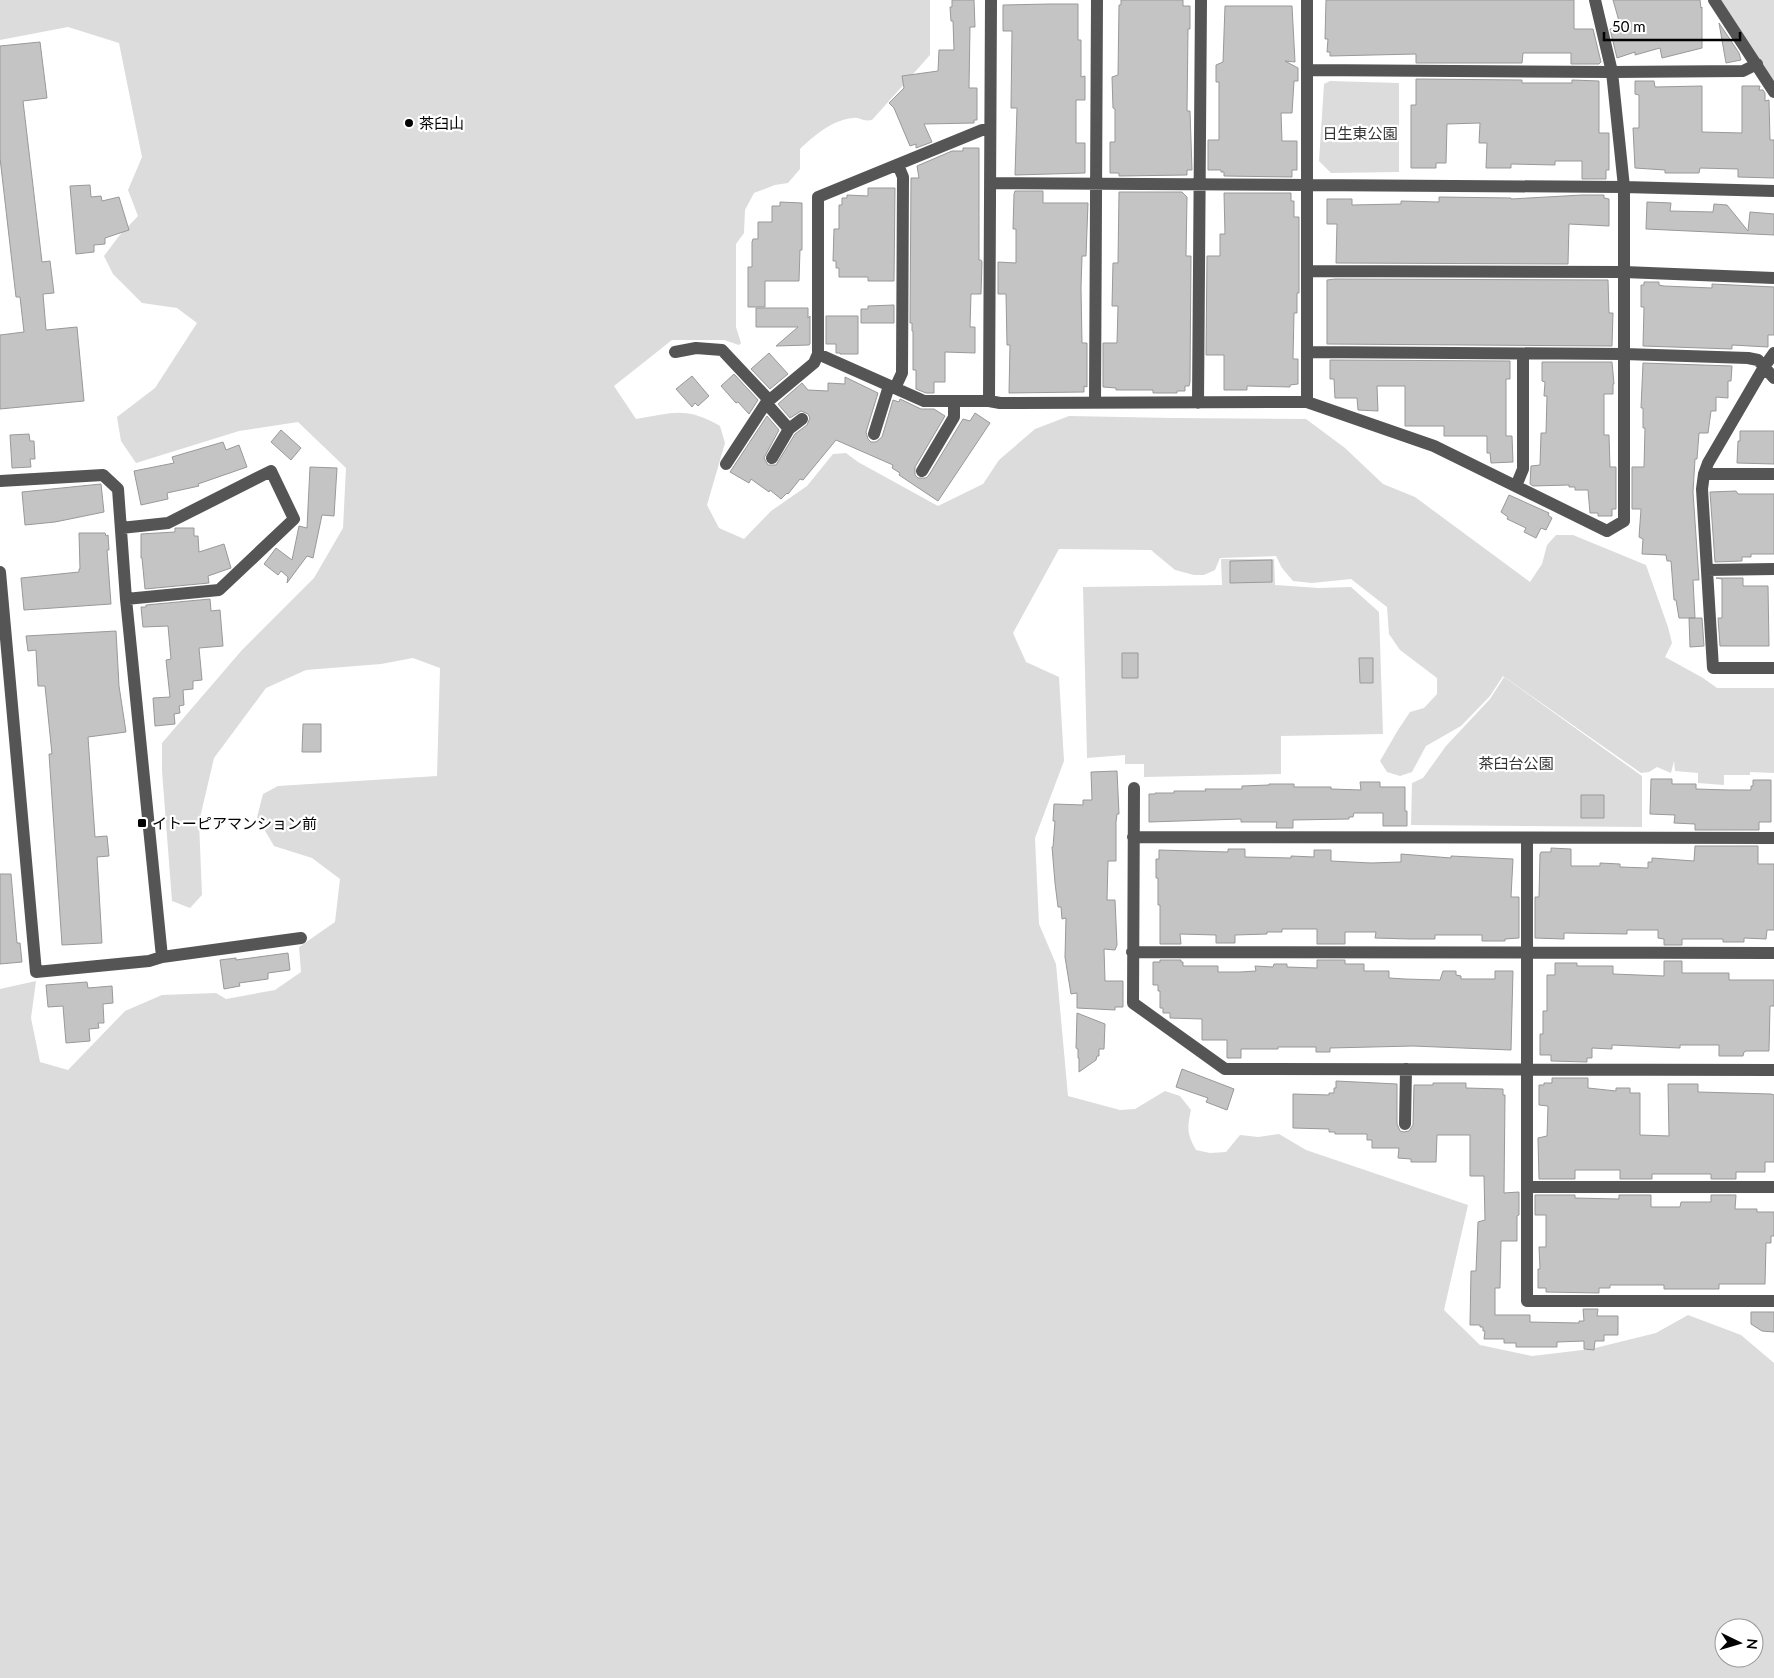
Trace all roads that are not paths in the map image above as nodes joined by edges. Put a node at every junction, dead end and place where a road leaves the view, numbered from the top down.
1 (991, 0) edge
2 (1097, 0) edge
3 (1200, 0) edge
4 (1307, 0) edge
5 (1595, 0) edge
6 (1714, 0) edge
7 (1757, 64) junction
8 (1307, 70) junction
9 (1612, 72) junction
10 (1774, 92) edge
11 (990, 130) junction
12 (898, 164) junction
13 (990, 183) junction
14 (1096, 184) junction
15 (1200, 184) junction
16 (1308, 185) junction
17 (1624, 187) junction
18 (1774, 192) edge
19 (1308, 271) junction
20 (1624, 272) junction
21 (1774, 278) edge
22 (675, 352) dead end
23 (1307, 352) junction
24 (1774, 353) edge
25 (818, 354) junction
26 (1523, 354) junction
27 (1624, 354) junction
28 (1764, 367) junction
29 (1774, 378) edge
30 (892, 387) junction
31 (954, 401) junction
32 (989, 401) junction
33 (767, 402) junction
34 (1307, 402) junction
35 (1095, 403) junction
36 (1198, 403) junction
37 (802, 419) dead end
38 (789, 429) junction
39 (874, 434) dead end
40 (772, 458) dead end
41 (726, 464) dead end
42 (922, 471) dead end
43 (1704, 474) junction
44 (1774, 474) edge
45 (0, 481) edge
46 (1516, 486) junction
47 (121, 528) junction
48 (1707, 570) junction
49 (1774, 570) edge
50 (0, 572) edge
51 (126, 599) junction
52 (1774, 668) edge
53 (1134, 788) dead end
54 (1133, 837) junction
55 (1527, 838) junction
56 (1774, 838) edge
57 (301, 938) dead end
58 (1132, 952) junction
59 (1528, 952) junction
60 (1774, 953) edge
61 (162, 957) junction
62 (1406, 1069) junction
63 (1527, 1069) junction
64 (1774, 1070) edge
65 (1405, 1124) dead end
66 (1527, 1187) junction
67 (1774, 1187) edge
68 (1774, 1301) edge

1 - 11 street
2 - 14 street
3 - 15 street
4 - 8 street
5 - 9 street
6 - 7 street
7 - 9 street
7 - 10 street
8 - 9 street
8 - 16 street
9 - 17 street
11 - 12 street
11 - 13 street
12 - 25 street
12 - 30 street
13 - 14 street
13 - 32 street
14 - 15 street
14 - 35 street
15 - 16 street
15 - 36 street
16 - 17 street
16 - 19 street
17 - 18 street
17 - 20 street
19 - 20 street
19 - 23 street
20 - 21 street
20 - 27 street
22 - 33 street
23 - 26 street
23 - 34 street
24 - 28 street
25 - 30 street
25 - 33 street
26 - 27 street
26 - 46 street
27 - 28 street
27 - 46 street
28 - 29 street
28 - 43 street
30 - 31 street
30 - 39 street
31 - 32 street
31 - 42 street
32 - 35 street
33 - 38 street
33 - 41 street
34 - 36 street
34 - 46 street
35 - 36 street
37 - 38 street
38 - 40 street
43 - 44 street
43 - 48 street
45 - 47 street
47 - 51 street
47 - 51 street
48 - 49 street
48 - 52 street
50 - 61 street
51 - 61 street
53 - 54 street
54 - 55 street
54 - 58 street
55 - 56 street
55 - 59 street
57 - 61 street
58 - 59 street
58 - 62 street
59 - 60 street
59 - 63 street
62 - 63 street
62 - 65 street
63 - 64 street
63 - 66 street
66 - 67 street
66 - 68 street

